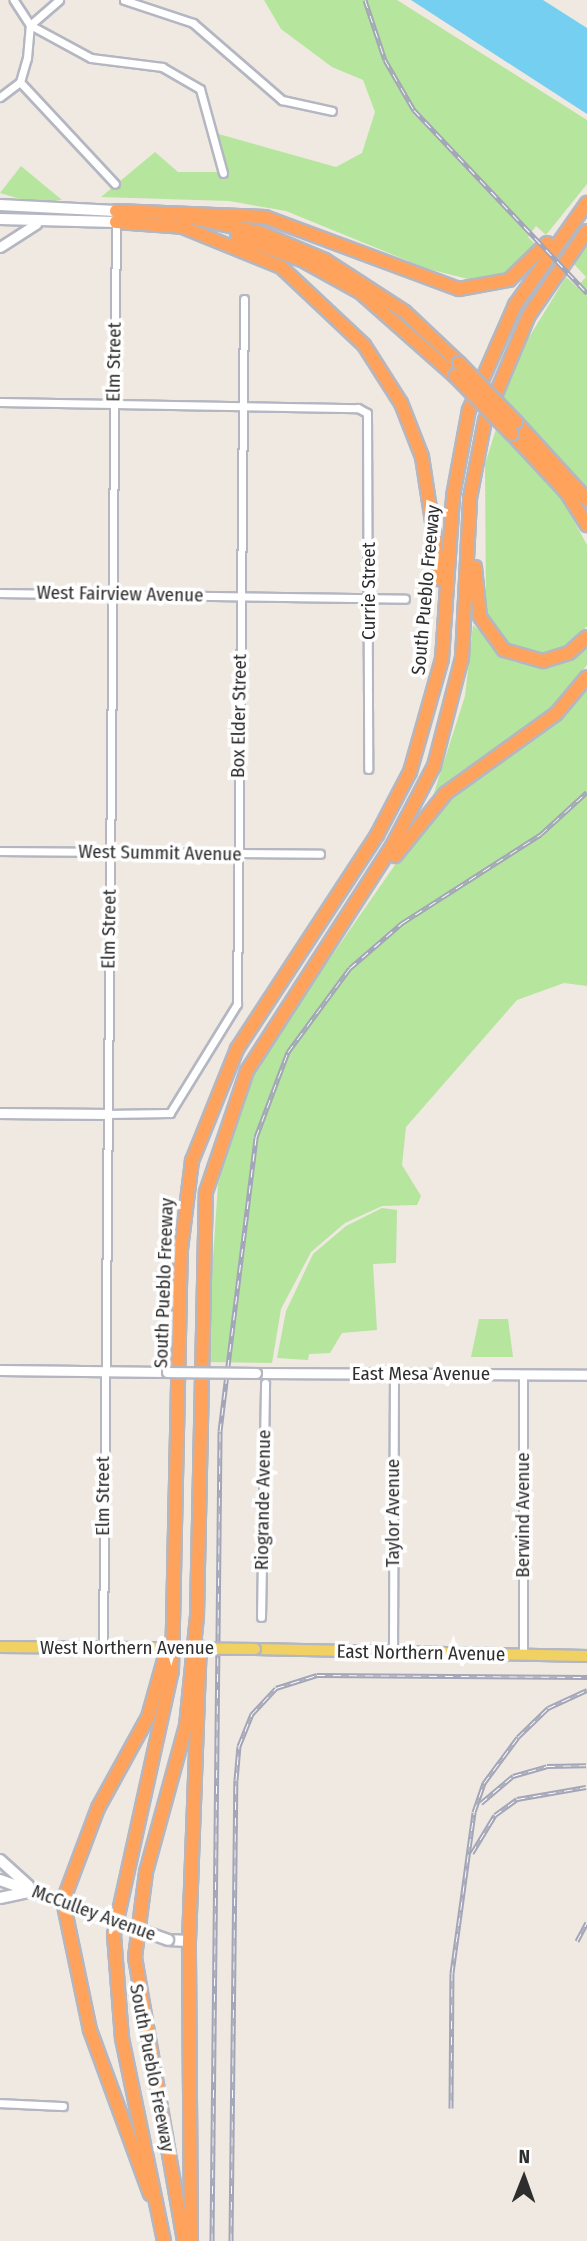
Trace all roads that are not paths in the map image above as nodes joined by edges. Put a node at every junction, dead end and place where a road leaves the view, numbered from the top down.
1 (14, 0) edge
2 (59, 0) edge
3 (124, 0) edge
4 (30, 25) junction
5 (20, 82) junction
6 (0, 97) edge
7 (332, 111) dead end
8 (223, 173) dead end
9 (115, 184) dead end
10 (587, 195) edge
11 (587, 203) edge
12 (0, 206) edge
13 (135, 209) junction
14 (116, 216) junction
15 (0, 219) edge
16 (36, 224) junction
17 (180, 226) junction
18 (587, 230) edge
19 (0, 247) edge
20 (244, 299) dead end
21 (457, 369) junction
22 (0, 402) edge
23 (113, 403) junction
24 (243, 404) junction
25 (514, 428) junction
26 (473, 478) junction
27 (587, 500) edge
28 (587, 526) edge
29 (0, 593) edge
30 (111, 594) junction
31 (240, 595) junction
32 (369, 598) junction
33 (405, 599) dead end
34 (587, 638) edge
35 (587, 677) edge
36 (438, 682) junction
37 (368, 769) dead end
38 (0, 851) edge
39 (111, 852) junction
40 (237, 853) junction
41 (320, 854) dead end
42 (354, 904) junction
43 (0, 1113) edge
44 (106, 1114) junction
45 (0, 1370) edge
46 (104, 1371) junction
47 (394, 1374) junction
48 (523, 1375) junction
49 (587, 1375) edge
50 (265, 1383) dead end
51 (174, 1604) junction
52 (197, 1615) junction
53 (261, 1616) dead end
54 (0, 1647) edge
55 (103, 1648) junction
56 (255, 1649) joint
57 (393, 1653) junction
58 (523, 1655) junction
59 (587, 1656) edge
60 (0, 1860) edge
61 (0, 1880) edge
62 (37, 1892) junction
63 (0, 1898) edge
64 (63, 1901) junction
65 (189, 1941) junction
66 (0, 2103) edge
67 (63, 2106) dead end
68 (164, 2241) edge
69 (184, 2241) edge
70 (191, 2241) edge

1 - 4 street
2 - 4 street
3 - 7 street
4 - 5 street
4 - 8 street
5 - 6 street
5 - 9 street
10 - 13 highway
11 - 36 highway, South Pueblo Freeway
12 - 14 main road
13 - 14 highway
13 - 21 highway
14 - 16 main road
14 - 17 highway
14 - 23 street, Elm Street
15 - 16 main road
16 - 19 street
17 - 21 highway
17 - 36 highway
18 - 26 highway, South Pueblo Freeway
20 - 24 street, Box Elder Street
21 - 25 highway, bridge
22 - 23 street
23 - 24 street
23 - 30 street, Elm Street
24 - 31 street, Box Elder Street
24 - 32 street, Currie Street
25 - 27 highway
25 - 28 highway
26 - 34 highway
26 - 42 highway, South Pueblo Freeway
29 - 30 street, West Fairview Avenue
30 - 31 street, West Fairview Avenue
30 - 39 street, Elm Street
31 - 32 street, West Fairview Avenue
31 - 40 street, Box Elder Street
32 - 33 street, West Fairview Avenue
32 - 37 street, Currie Street
35 - 42 highway
36 - 51 highway, South Pueblo Freeway
38 - 39 street, West Summit Avenue
39 - 40 street, West Summit Avenue
39 - 44 street, Elm Street
40 - 41 street, West Summit Avenue
40 - 44 street, Box Elder Street
42 - 52 highway, South Pueblo Freeway
43 - 44 street
44 - 46 street, Elm Street
45 - 46 street, East Mesa Avenue
46 - 47 street, East Mesa Avenue, bridge
46 - 55 street, Elm Street
47 - 48 street, East Mesa Avenue
47 - 57 street, Taylor Avenue
48 - 49 street, East Mesa Avenue
48 - 58 street, Berwind Avenue
50 - 53 street, Riogrande Avenue
51 - 64 highway
51 - 68 highway, South Pueblo Freeway
52 - 65 highway
52 - 69 highway, South Pueblo Freeway
54 - 55 main road, West Northern Avenue
55 - 56 main road, West Northern Avenue, bridge
56 - 57 main road, East Northern Avenue
57 - 58 main road, East Northern Avenue
58 - 59 main road, East Northern Avenue
60 - 62 main road
61 - 62 main road, McCulley Avenue
62 - 63 main road
62 - 64 main road, McCulley Avenue
64 - 65 main road, McCulley Avenue, bridge
64 - 68 highway
65 - 70 highway
66 - 67 street

